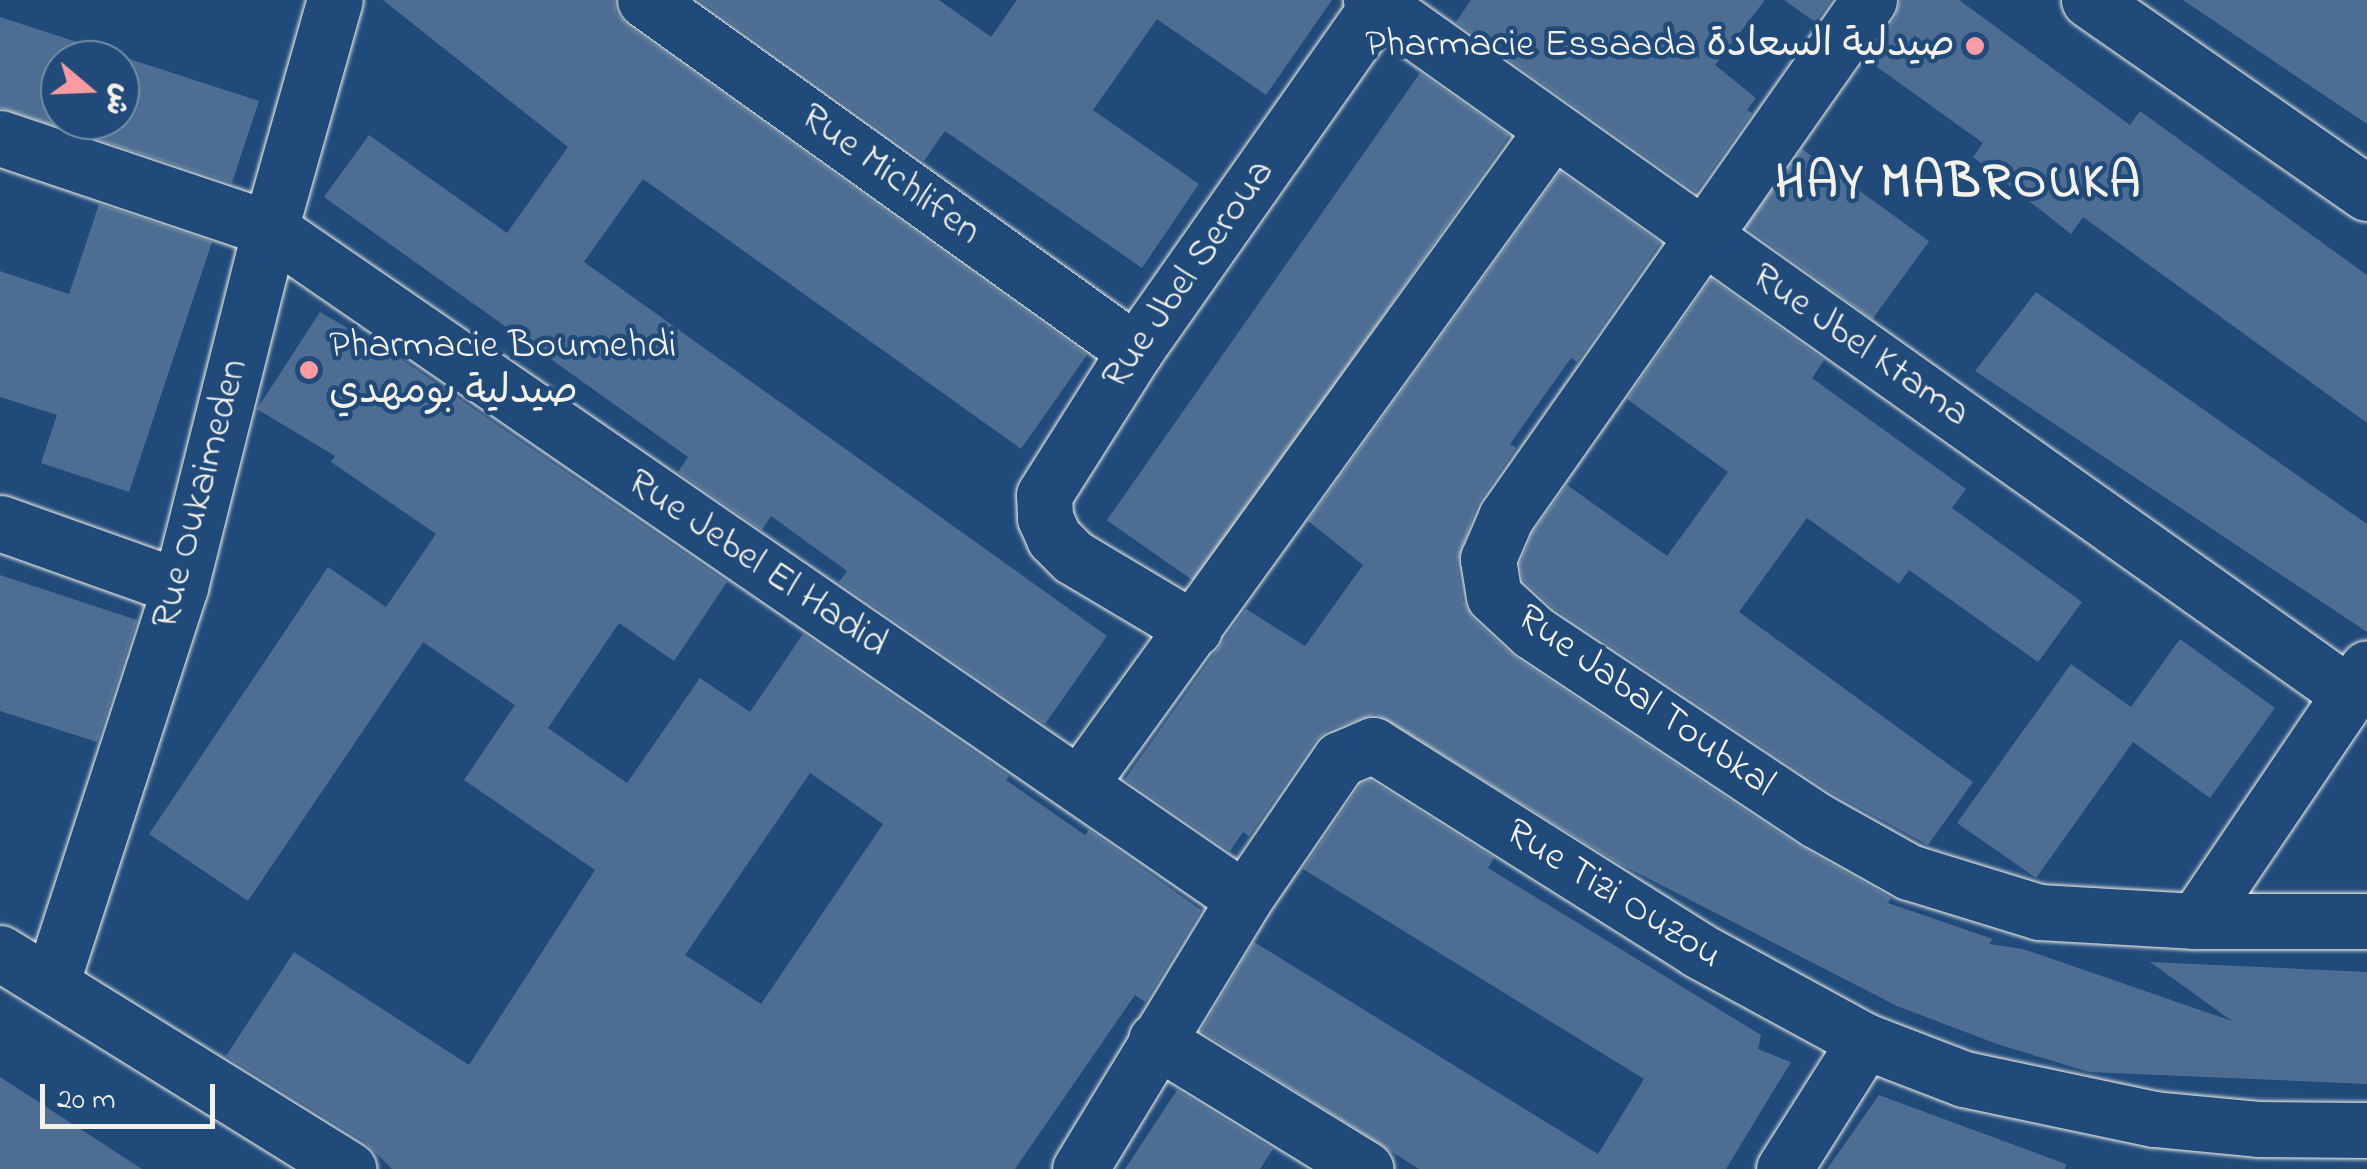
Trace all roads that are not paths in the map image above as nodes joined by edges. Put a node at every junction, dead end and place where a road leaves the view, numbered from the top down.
1 (335, 0) edge
2 (645, 0) edge
3 (1868, 0) edge
4 (2089, 0) edge
5 (1377, 2) edge
6 (1554, 130) junction
7 (0, 138) edge
8 (2367, 192) edge
9 (270, 229) junction
10 (1702, 234) junction
11 (1135, 350) junction
12 (0, 523) edge
13 (180, 587) junction
14 (1194, 629) junction
15 (2357, 681) edge
16 (1079, 786) junction
17 (1244, 899) junction
18 (2196, 921) junction
19 (2367, 921) edge
20 (0, 952) edge
21 (51, 984) junction
22 (1156, 1040) junction
23 (1865, 1041) junction
24 (2367, 1130) edge
25 (2256, 1149) edge
26 (287, 1152) edge
27 (1299, 1152) edge
28 (349, 1169) edge
29 (1080, 1169) edge
30 (1366, 1169) edge
31 (1784, 1169) edge

1 - 9 street, Rue Oukaimeden
2 - 11 street, Rue Michlifen
3 - 10 street, Rue Jabal Toubkal
4 - 8 street
5 - 6 street, Rue Jbel Ktama
5 - 11 street, Rue Jbel Seroua
6 - 10 street, Rue Jbel Ktama
6 - 14 street
7 - 9 street, Rue Jebel El Hadid
9 - 13 street, Rue Oukaimeden
9 - 16 street, Rue Jebel El Hadid
10 - 15 street, Rue Jbel Ktama
10 - 18 street, Rue Jabal Toubkal
11 - 14 street, Rue Jbel Seroua
12 - 13 street
13 - 21 street, Rue Oukaimeden
14 - 16 street
15 - 18 street
16 - 17 street, Rue Jebel El Hadid
17 - 22 street, Rue Tizi Ouzou
17 - 23 street, Rue Tizi Ouzou
18 - 19 street, Rue Jabal Toubkal
20 - 21 street
21 - 26 street
22 - 27 street
22 - 29 street, Rue Tizi Ouzou
23 - 25 street, Rue Tizi Ouzou
23 - 31 street
24 - 25 street, Rue Tizi Ouzou
26 - 28 street
27 - 30 street

